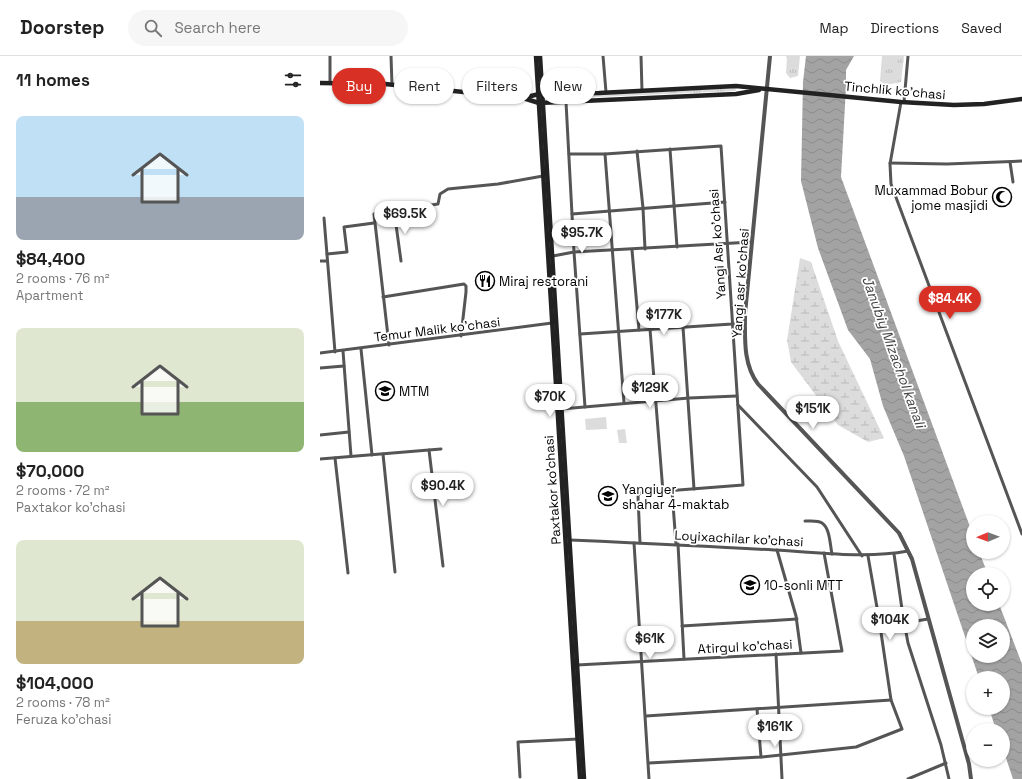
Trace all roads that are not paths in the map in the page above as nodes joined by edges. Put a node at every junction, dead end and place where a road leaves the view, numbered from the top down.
1 (330, 56) edge
2 (391, 56) edge
3 (536, 56) edge
4 (540, 56) edge
5 (603, 56) edge
6 (641, 56) edge
7 (770, 56) edge
8 (908, 56) edge
9 (540, 68) edge
10 (320, 83) edge
11 (330, 83) junction
12 (392, 85) junction
13 (540, 86) edge
14 (767, 88) junction
15 (642, 91) junction
16 (462, 92) edge
17 (596, 92) edge
18 (606, 92) junction
19 (1022, 99) edge
20 (596, 101) edge
21 (903, 102) junction
22 (541, 104) edge
23 (541, 104) edge
24 (566, 104) edge
25 (670, 149) junction
26 (637, 151) junction
27 (569, 154) junction
28 (604, 154) junction
29 (1022, 161) edge
30 (1010, 162) junction
31 (890, 163) junction
32 (543, 176) junction
33 (1013, 182) dead end
34 (724, 202) junction
35 (674, 205) junction
36 (643, 208) junction
37 (394, 210) junction
38 (609, 211) junction
39 (572, 214) junction
40 (324, 218) dead end
41 (374, 223) junction
42 (752, 242) junction
43 (728, 243) junction
44 (677, 246) junction
45 (645, 249) junction
46 (612, 250) junction
47 (632, 250) junction
48 (574, 252) junction
49 (327, 254) junction
50 (553, 256) junction
51 (327, 260) junction
52 (320, 261) edge
53 (401, 261) dead end
54 (383, 297) junction
55 (745, 321) junction
56 (554, 323) junction
57 (732, 324) junction
58 (683, 327) junction
59 (650, 329) junction
60 (639, 330) junction
61 (618, 332) junction
62 (580, 334) junction
63 (461, 336) junction
64 (389, 345) junction
65 (361, 349) junction
66 (342, 351) junction
67 (336, 352) junction
68 (320, 353) edge
69 (344, 366) junction
70 (320, 368) edge
71 (737, 396) junction
72 (689, 398) junction
73 (656, 401) junction
74 (624, 403) junction
75 (738, 405) junction
76 (585, 406) junction
77 (561, 408) junction
78 (349, 432) junction
79 (320, 435) edge
80 (441, 449) dead end
81 (429, 450) junction
82 (383, 454) junction
83 (372, 455) junction
84 (351, 456) junction
85 (335, 458) junction
86 (320, 459) edge
87 (694, 489) junction
88 (672, 491) junction
89 (663, 492) junction
90 (805, 521) dead end
91 (1022, 534) edge
92 (570, 540) junction
93 (634, 543) junction
94 (640, 543) junction
95 (677, 544) junction
96 (777, 550) junction
97 (908, 551) junction
98 (824, 553) junction
99 (832, 554) junction
100 (894, 554) junction
101 (863, 556) junction
102 (868, 556) junction
103 (443, 566) dead end
104 (395, 572) dead end
105 (348, 573) dead end
106 (796, 619) junction
107 (928, 619) junction
108 (904, 623) junction
109 (682, 626) junction
110 (801, 653) junction
111 (776, 654) junction
112 (684, 659) junction
113 (642, 661) junction
114 (577, 665) junction
115 (890, 700) junction
116 (778, 708) junction
117 (757, 709) junction
118 (646, 716) junction
119 (578, 739) junction
120 (781, 755) junction
121 (761, 757) junction
122 (649, 762) junction
123 (946, 763) junction
124 (520, 777) dead end
125 (580, 779) edge
126 (584, 779) edge
127 (649, 779) edge
128 (782, 779) edge
129 (908, 779) edge
130 (949, 779) edge
131 (971, 779) edge

1 - 11 street
2 - 12 street
3 - 13 main road, Paxtakor ko'chasi
4 - 9 main road, Paxtakor ko'chasi
5 - 18 street
6 - 15 street
7 - 14 street, Yangi asr ko'chasi
8 - 21 street
10 - 11 main road, Tinchlik ko'chasi
11 - 12 main road, Tinchlik ko'chasi
12 - 16 main road, Tinchlik ko'chasi
14 - 15 main road, Tinchlik ko'chasi
14 - 20 main road, Tinchlik ko'chasi
14 - 21 main road, Tinchlik ko'chasi
14 - 42 street, Yangi asr ko'chasi
15 - 18 main road, Tinchlik ko'chasi
17 - 18 main road, Tinchlik ko'chasi
19 - 21 main road, Tinchlik ko'chasi
21 - 31 street
22 - 32 main road, Paxtakor ko'chasi
23 - 50 main road, Paxtakor ko'chasi
24 - 27 street
25 - 26 street
25 - 34 street, Yangi Asr ko'chasi
25 - 35 street
26 - 28 street
26 - 36 street
27 - 28 street
27 - 39 street
28 - 38 street
29 - 30 street
30 - 31 street
30 - 33 street
31 - 91 street
32 - 37 street
32 - 56 main road, Paxtakor ko'chasi
34 - 35 street
34 - 43 street, Yangi Asr ko'chasi
35 - 36 street
35 - 44 street
36 - 38 street
36 - 45 street
37 - 41 street
37 - 53 street
38 - 39 street
38 - 46 street
39 - 48 street
40 - 49 street
41 - 49 street
41 - 54 street
42 - 43 street
42 - 55 street, Yangi asr ko'chasi
43 - 44 street
43 - 57 street, Yangi Asr ko'chasi
44 - 45 street
45 - 47 street
46 - 47 street
46 - 48 street
46 - 61 street
47 - 60 street
48 - 50 street
48 - 62 street
49 - 51 street
50 - 56 main road, Paxtakor ko'chasi
51 - 52 street
51 - 67 street
54 - 63 street
54 - 64 street
55 - 57 street
55 - 97 street, Yangi asr ko'chasi
56 - 63 street, Temur Malik ko'chasi
56 - 77 main road, Paxtakor ko'chasi
56 - 119 main road, Paxtakor ko'chasi
57 - 58 street
57 - 71 street, Yangi Asr ko'chasi
58 - 59 street
58 - 72 street
59 - 60 street
59 - 73 street
60 - 61 street
61 - 62 street
61 - 74 street
62 - 76 street
63 - 64 street, Temur Malik ko'chasi
64 - 65 street, Temur Malik ko'chasi
65 - 66 street, Temur Malik ko'chasi
65 - 83 street
66 - 67 street, Temur Malik ko'chasi
66 - 69 street
67 - 68 street, Temur Malik ko'chasi
69 - 70 street
69 - 78 street
71 - 72 street
71 - 75 street, Yangi Asr ko'chasi
72 - 73 street
72 - 87 street
73 - 74 street
73 - 89 street
74 - 76 street
75 - 87 street, Yangi Asr ko'chasi
75 - 101 street
76 - 77 street
77 - 92 main road, Paxtakor ko'chasi
78 - 79 street
78 - 84 street
80 - 81 street
81 - 82 street
81 - 103 street
82 - 83 street
82 - 104 street
83 - 84 street
84 - 85 street
85 - 86 street
85 - 105 street
87 - 88 street
88 - 89 street
88 - 95 street
89 - 94 street
90 - 99 street
92 - 93 street, Loyixachilar ko'chasi
92 - 114 main road, Paxtakor ko'chasi
93 - 94 street, Loyixachilar ko'chasi
93 - 113 street
94 - 95 street, Loyixachilar ko'chasi
95 - 96 street, Loyixachilar ko'chasi
95 - 109 street
96 - 98 street, Loyixachilar ko'chasi
96 - 106 street
97 - 100 street, Loyixachilar ko'chasi
97 - 107 street, Yangi asr ko'chasi
98 - 99 street, Loyixachilar ko'chasi
98 - 110 street, Atirgul ko'chasi
99 - 101 street, Loyixachilar ko'chasi
100 - 102 street, Loyixachilar ko'chasi
100 - 108 street
101 - 102 street, Loyixachilar ko'chasi
102 - 115 street
106 - 109 street
106 - 110 street
107 - 108 street
107 - 131 street, Yangi asr ko'chasi
108 - 123 street
109 - 112 street
110 - 111 street, Atirgul ko'chasi
111 - 112 street, Atirgul ko'chasi
111 - 116 street
112 - 113 street, Atirgul ko'chasi
113 - 114 street, Atirgul ko'chasi
113 - 118 street
114 - 126 main road, Paxtakor ko'chasi
115 - 116 street
115 - 120 street
116 - 117 street
116 - 120 street
117 - 118 street
117 - 121 street
118 - 122 street
119 - 124 street
119 - 125 main road, Paxtakor ko'chasi
120 - 121 street
120 - 128 street
121 - 122 street
122 - 127 street
123 - 129 street
123 - 130 street

